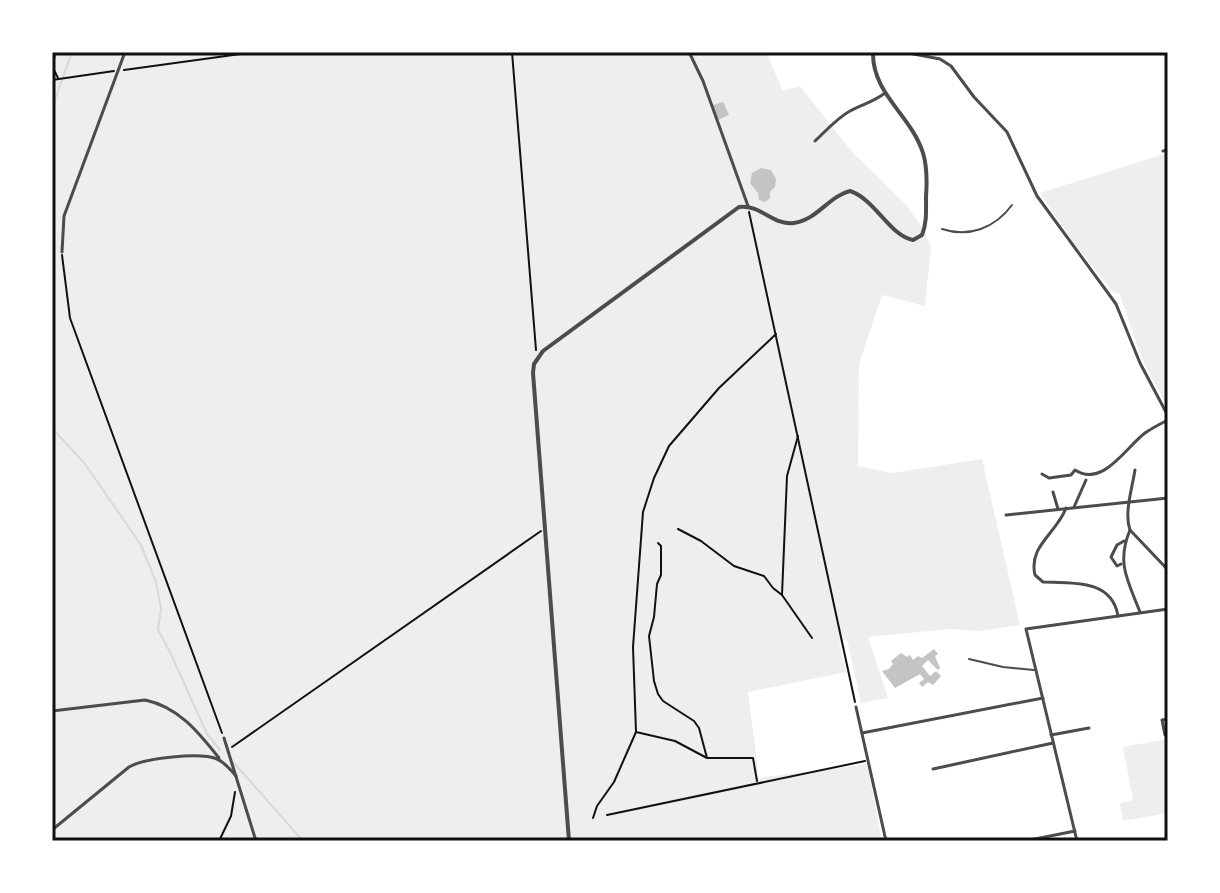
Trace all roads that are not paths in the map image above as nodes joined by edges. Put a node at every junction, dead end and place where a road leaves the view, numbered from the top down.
1 (125, 52) edge
2 (689, 52) edge
3 (873, 52) edge
4 (903, 52) edge
5 (885, 93) junction
6 (815, 141) dead end
7 (1012, 205) dead end
8 (748, 206) junction
9 (942, 229) dead end
10 (62, 252) road end
11 (1168, 418) edge
12 (1135, 470) dead end
13 (1042, 474) dead end
14 (1086, 480) dead end
15 (1053, 492) dead end
16 (1168, 498) edge
17 (1129, 503) junction
18 (1074, 507) junction
19 (1066, 508) junction
20 (1058, 509) junction
21 (1006, 515) dead end
22 (1130, 530) junction
23 (1124, 541) junction
24 (1122, 563) junction
25 (1168, 570) edge
26 (1168, 609) edge
27 (1140, 613) junction
28 (1118, 616) junction
29 (969, 659) dead end
30 (1035, 670) junction
31 (1043, 698) junction
32 (856, 707) road end
33 (52, 711) edge
34 (1168, 719) edge
35 (1089, 728) dead end
36 (862, 733) junction
37 (1051, 735) junction
38 (1165, 735) dead end
39 (224, 738) road end
40 (1053, 743) junction
41 (225, 764) junction
42 (933, 769) dead end
43 (237, 778) junction
44 (52, 830) edge
45 (1075, 831) junction
46 (256, 841) edge
47 (569, 841) edge
48 (886, 841) edge
49 (1025, 841) edge
50 (1077, 841) edge

1 - 10 street
2 - 8 street
3 - 5 street
4 - 11 street
5 - 6 street
5 - 8 street
7 - 9 lane
8 - 47 street
11 - 13 street
12 - 17 street
14 - 18 street
15 - 20 street
16 - 17 street
17 - 18 street
17 - 22 street
18 - 19 street
19 - 20 street
19 - 28 street
20 - 21 street
22 - 23 street
22 - 25 street
23 - 24 street
23 - 24 street
24 - 27 street
26 - 27 street
27 - 28 street
28 - 30 street
29 - 30 lane
30 - 31 street
31 - 36 street
31 - 37 street
32 - 36 street
33 - 41 street
34 - 38 street
35 - 37 street
36 - 48 street
37 - 40 street
39 - 43 street
40 - 42 street
40 - 45 street
41 - 43 street
41 - 44 street
43 - 46 street
45 - 49 street
45 - 50 street

